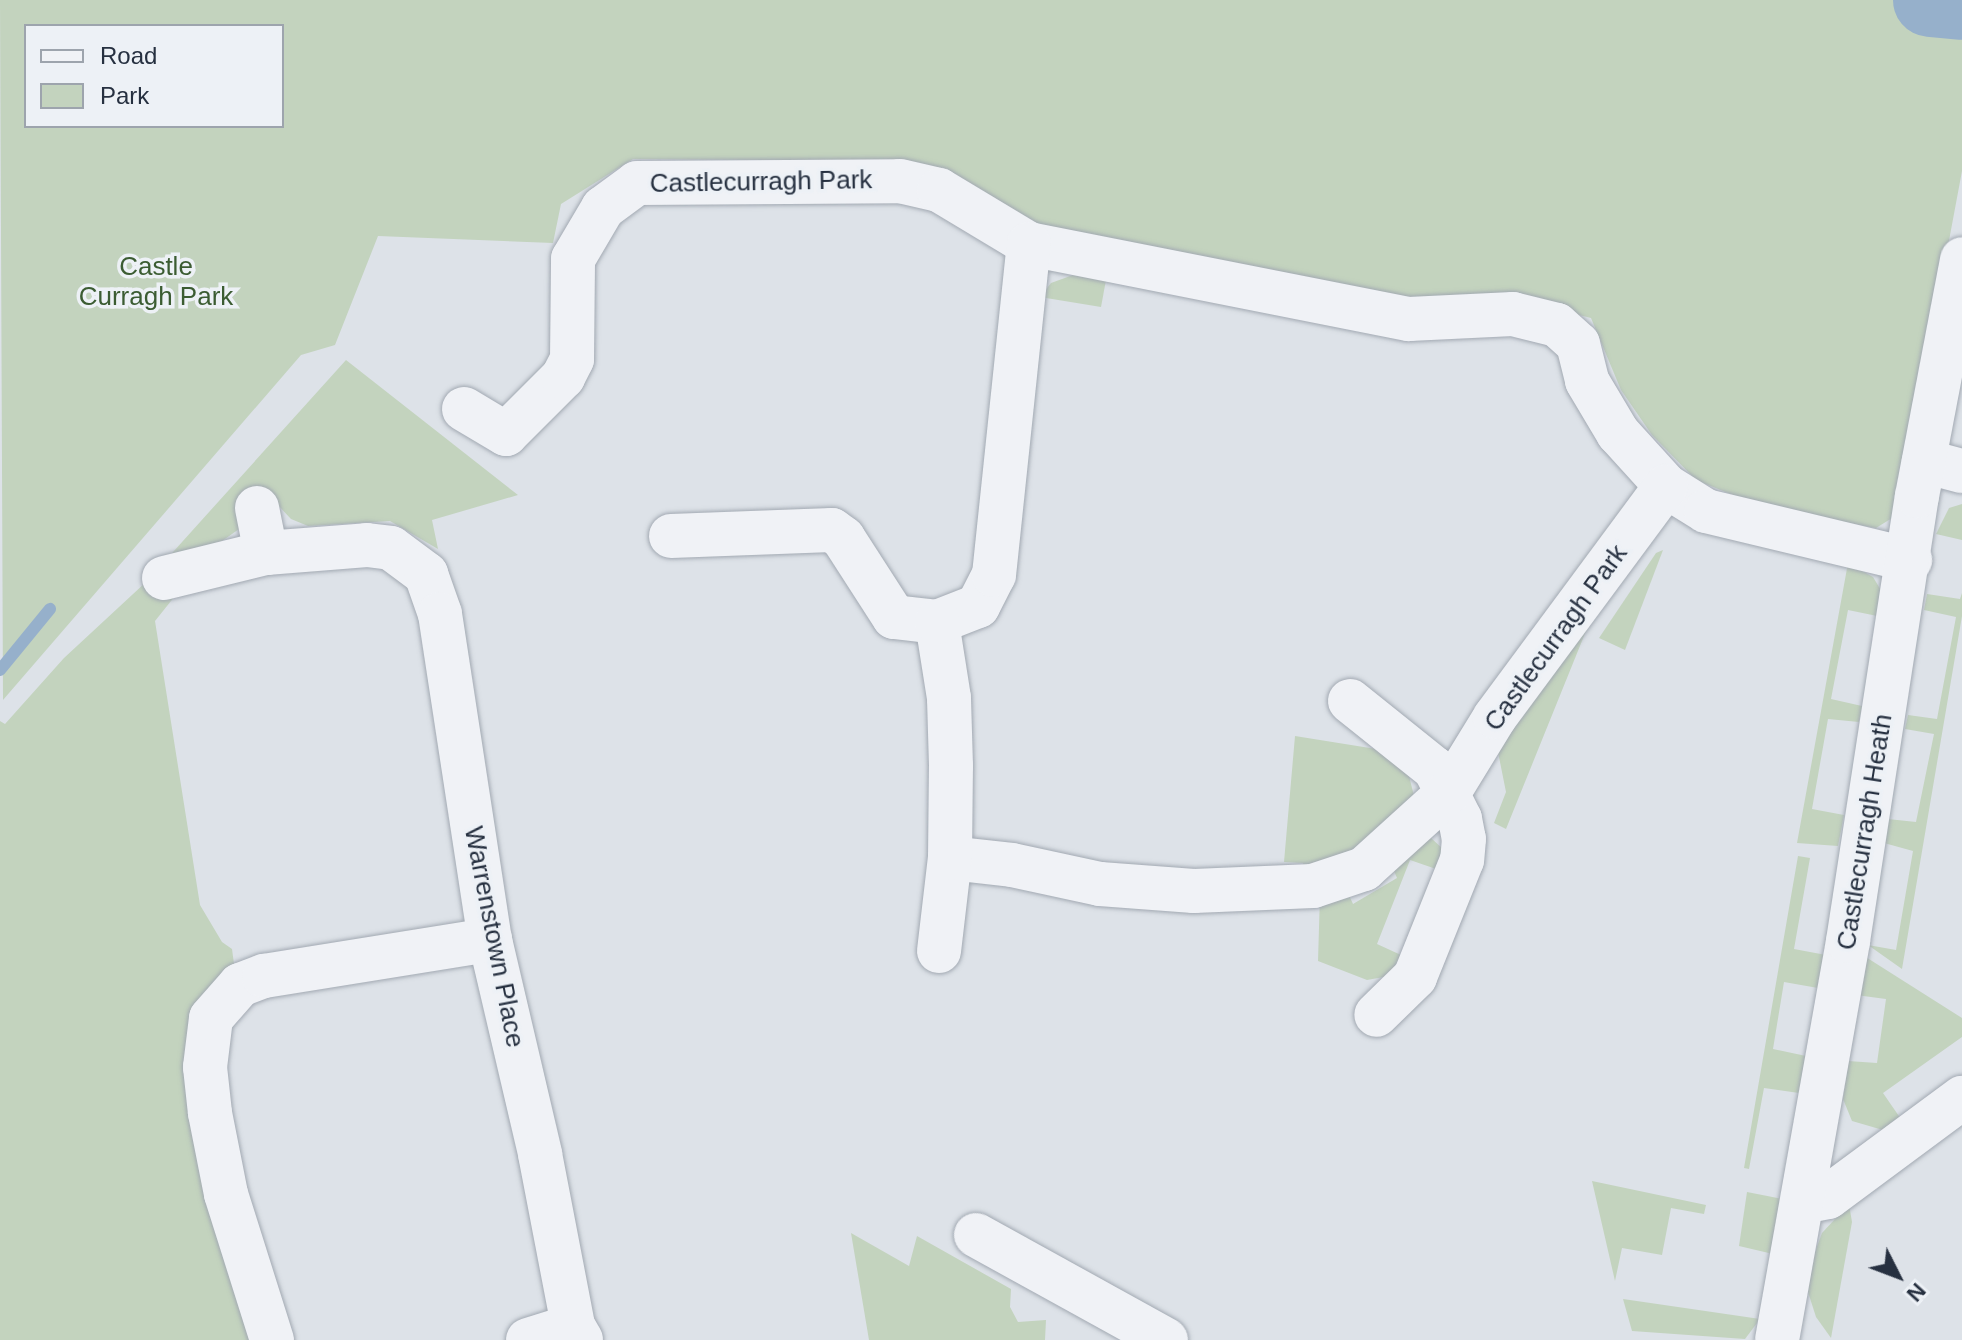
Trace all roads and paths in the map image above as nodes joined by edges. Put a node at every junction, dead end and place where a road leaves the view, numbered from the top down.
1 (1029, 244) junction
2 (1962, 259) edge
3 (464, 409) dead end
4 (1943, 466) edge
5 (1666, 486) junction
6 (257, 508) dead end
7 (671, 536) dead end
8 (266, 553) junction
9 (1910, 560) junction
10 (164, 578) dead end
11 (937, 622) junction
12 (1350, 701) dead end
13 (1449, 792) junction
14 (950, 858) junction
15 (490, 940) junction
16 (939, 951) dead end
17 (1376, 1015) dead end
18 (1962, 1098) edge
19 (1803, 1202) junction
20 (976, 1235) dead end
21 (577, 1333) edge
22 (272, 1340) edge
23 (528, 1340) edge
24 (1166, 1340) edge
25 (1777, 1340) edge

1 - 3 street, Castlecurragh Park
1 - 5 street, Castlecurragh Park
1 - 11 street
2 - 4 street, Castlecurragh Heath
4 - 9 street, Castlecurragh Heath
5 - 9 street, Castlecurragh Park
5 - 13 street, Castlecurragh Park
6 - 8 street
7 - 11 street
8 - 10 street
8 - 15 street, Warrenstown Place
9 - 19 street, Castlecurragh Heath
11 - 14 street
12 - 13 street
13 - 14 street, Castlecurragh Park
13 - 17 street
14 - 16 street
15 - 21 street, Warrenstown Place
15 - 22 street
18 - 19 street
19 - 25 street, Castlecurragh Heath
20 - 24 street
21 - 23 street

